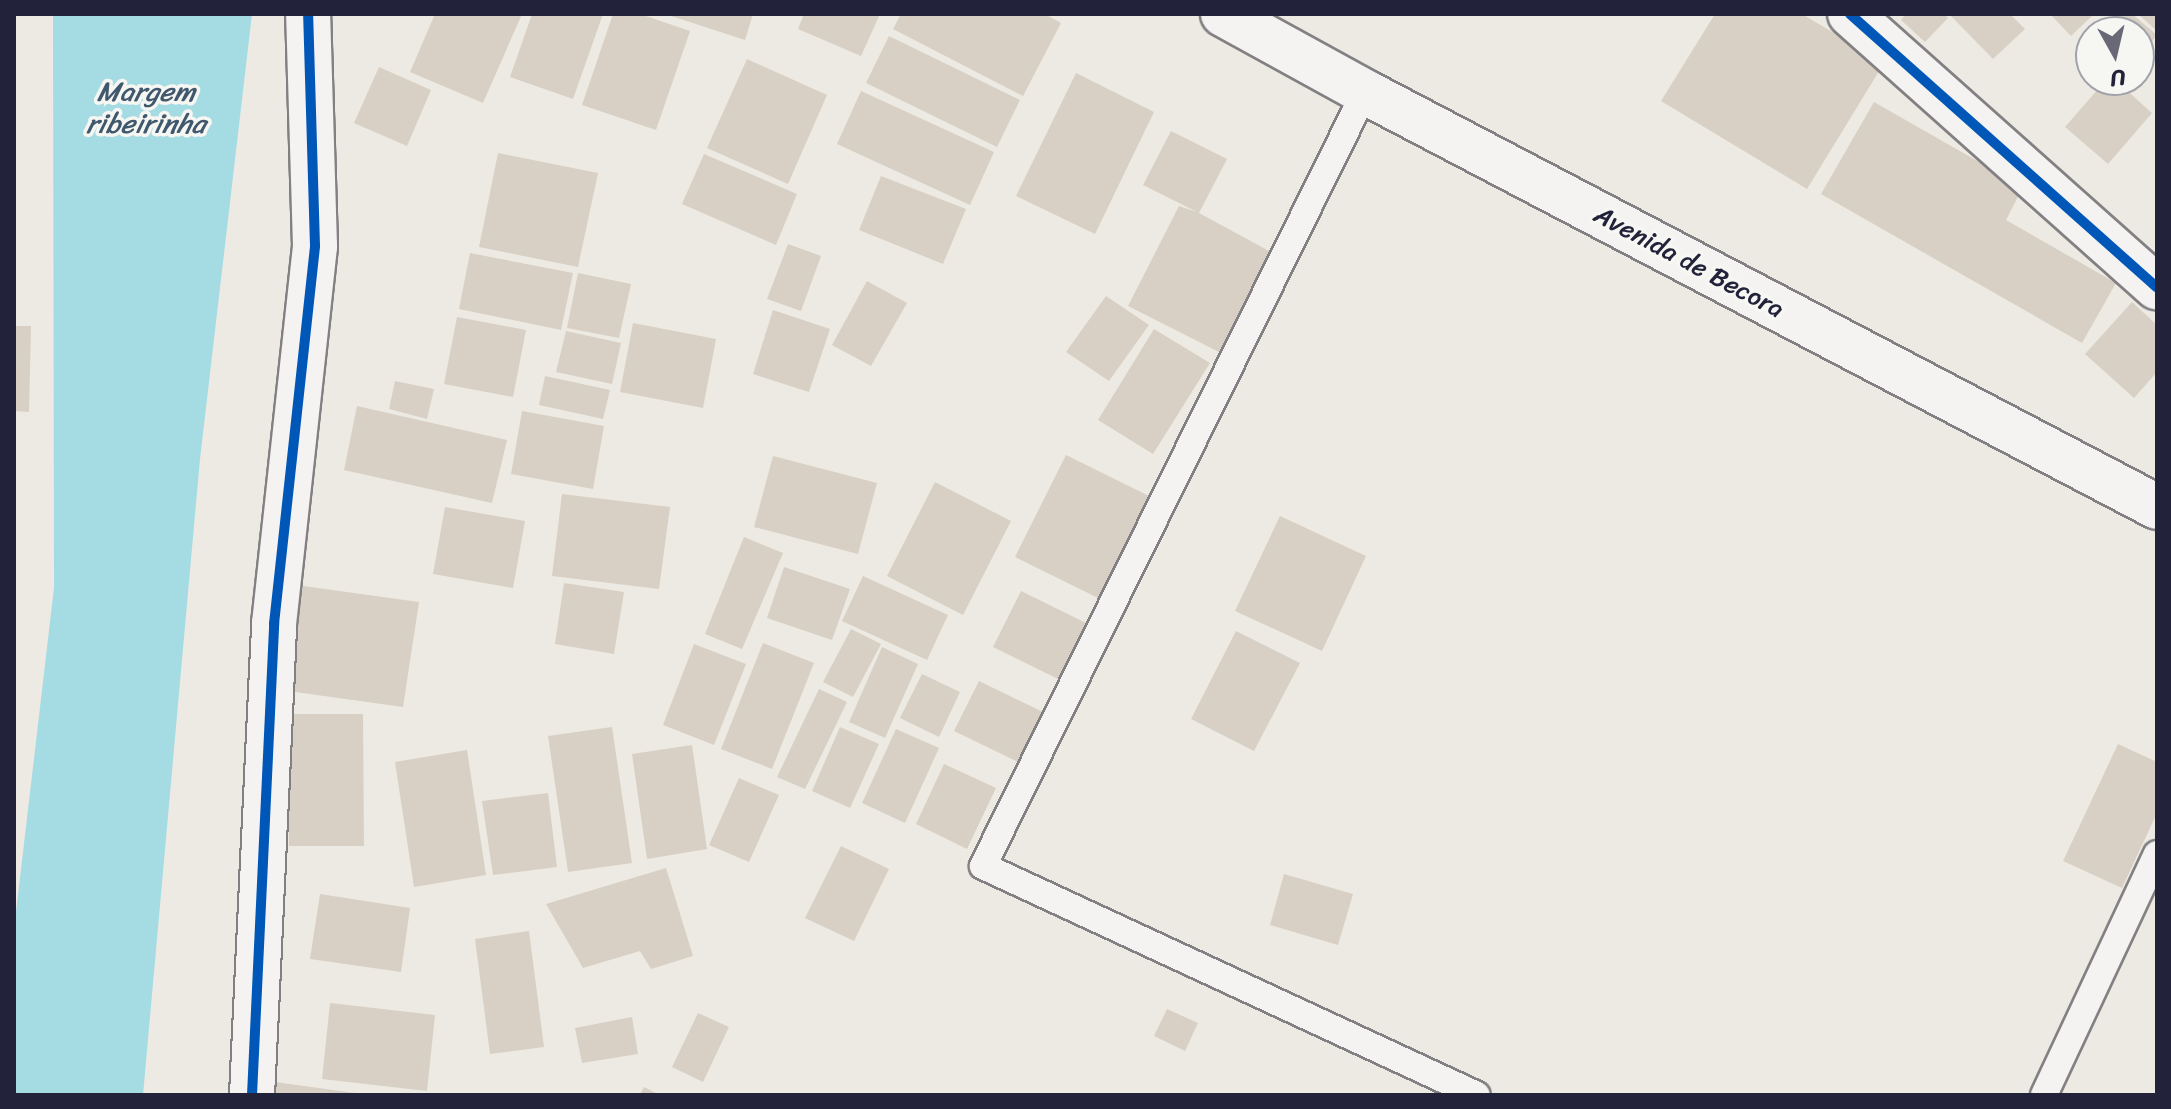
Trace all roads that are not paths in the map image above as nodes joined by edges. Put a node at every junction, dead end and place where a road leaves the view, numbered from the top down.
1 (308, 14) edge
2 (1223, 14) edge
3 (1850, 14) edge
4 (1365, 92) junction
5 (2157, 288) edge
6 (2157, 507) edge
7 (2157, 854) edge
8 (252, 1095) edge
9 (1477, 1095) edge
10 (2044, 1095) edge

1 - 8 street
2 - 4 street, Avenida de Becora
3 - 5 street
4 - 6 street, Avenida de Becora
4 - 9 lane
7 - 10 lane

